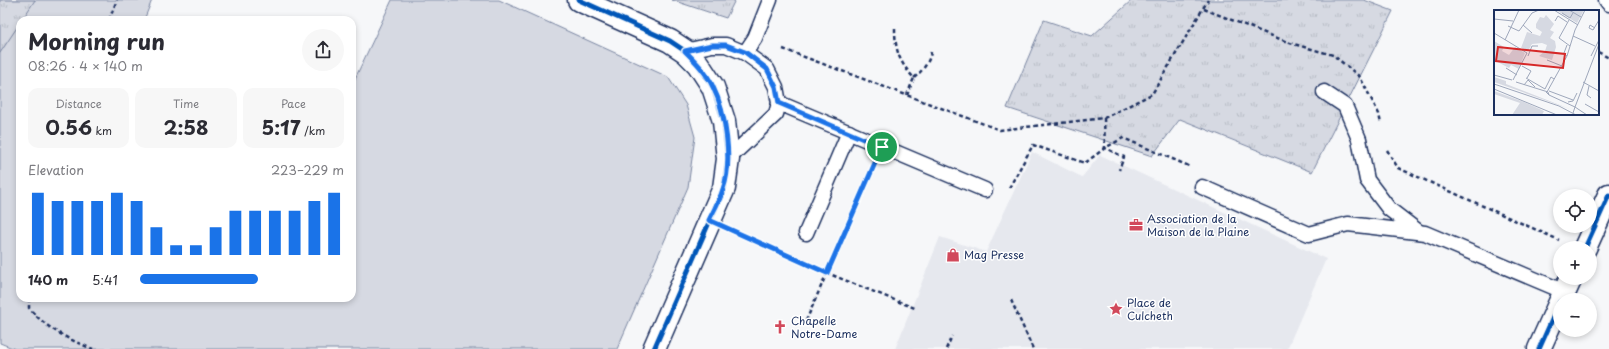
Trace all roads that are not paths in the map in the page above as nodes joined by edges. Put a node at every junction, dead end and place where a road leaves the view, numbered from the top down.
1 (579, 0) edge
2 (770, 0) edge
3 (1606, 0) edge
4 (1609, 4) edge
5 (685, 51) junction
6 (745, 52) junction
7 (1324, 92) dead end
8 (779, 103) junction
9 (849, 132) junction
10 (728, 159) junction
11 (1202, 187) dead end
12 (985, 190) road end
13 (1609, 195) edge
14 (1420, 232) junction
15 (806, 233) dead end
16 (1588, 241) edge
17 (1564, 293) edge
18 (1553, 318) edge
19 (654, 349) edge
20 (1539, 349) edge

1 - 5 street
2 - 6 lane
3 - 4 lane
5 - 6 lane
5 - 10 street
6 - 8 lane
7 - 14 lane
8 - 9 lane
8 - 10 lane
9 - 12 lane
9 - 15 lane
10 - 19 street
11 - 14 lane
13 - 16 street
14 - 17 lane
18 - 20 street

